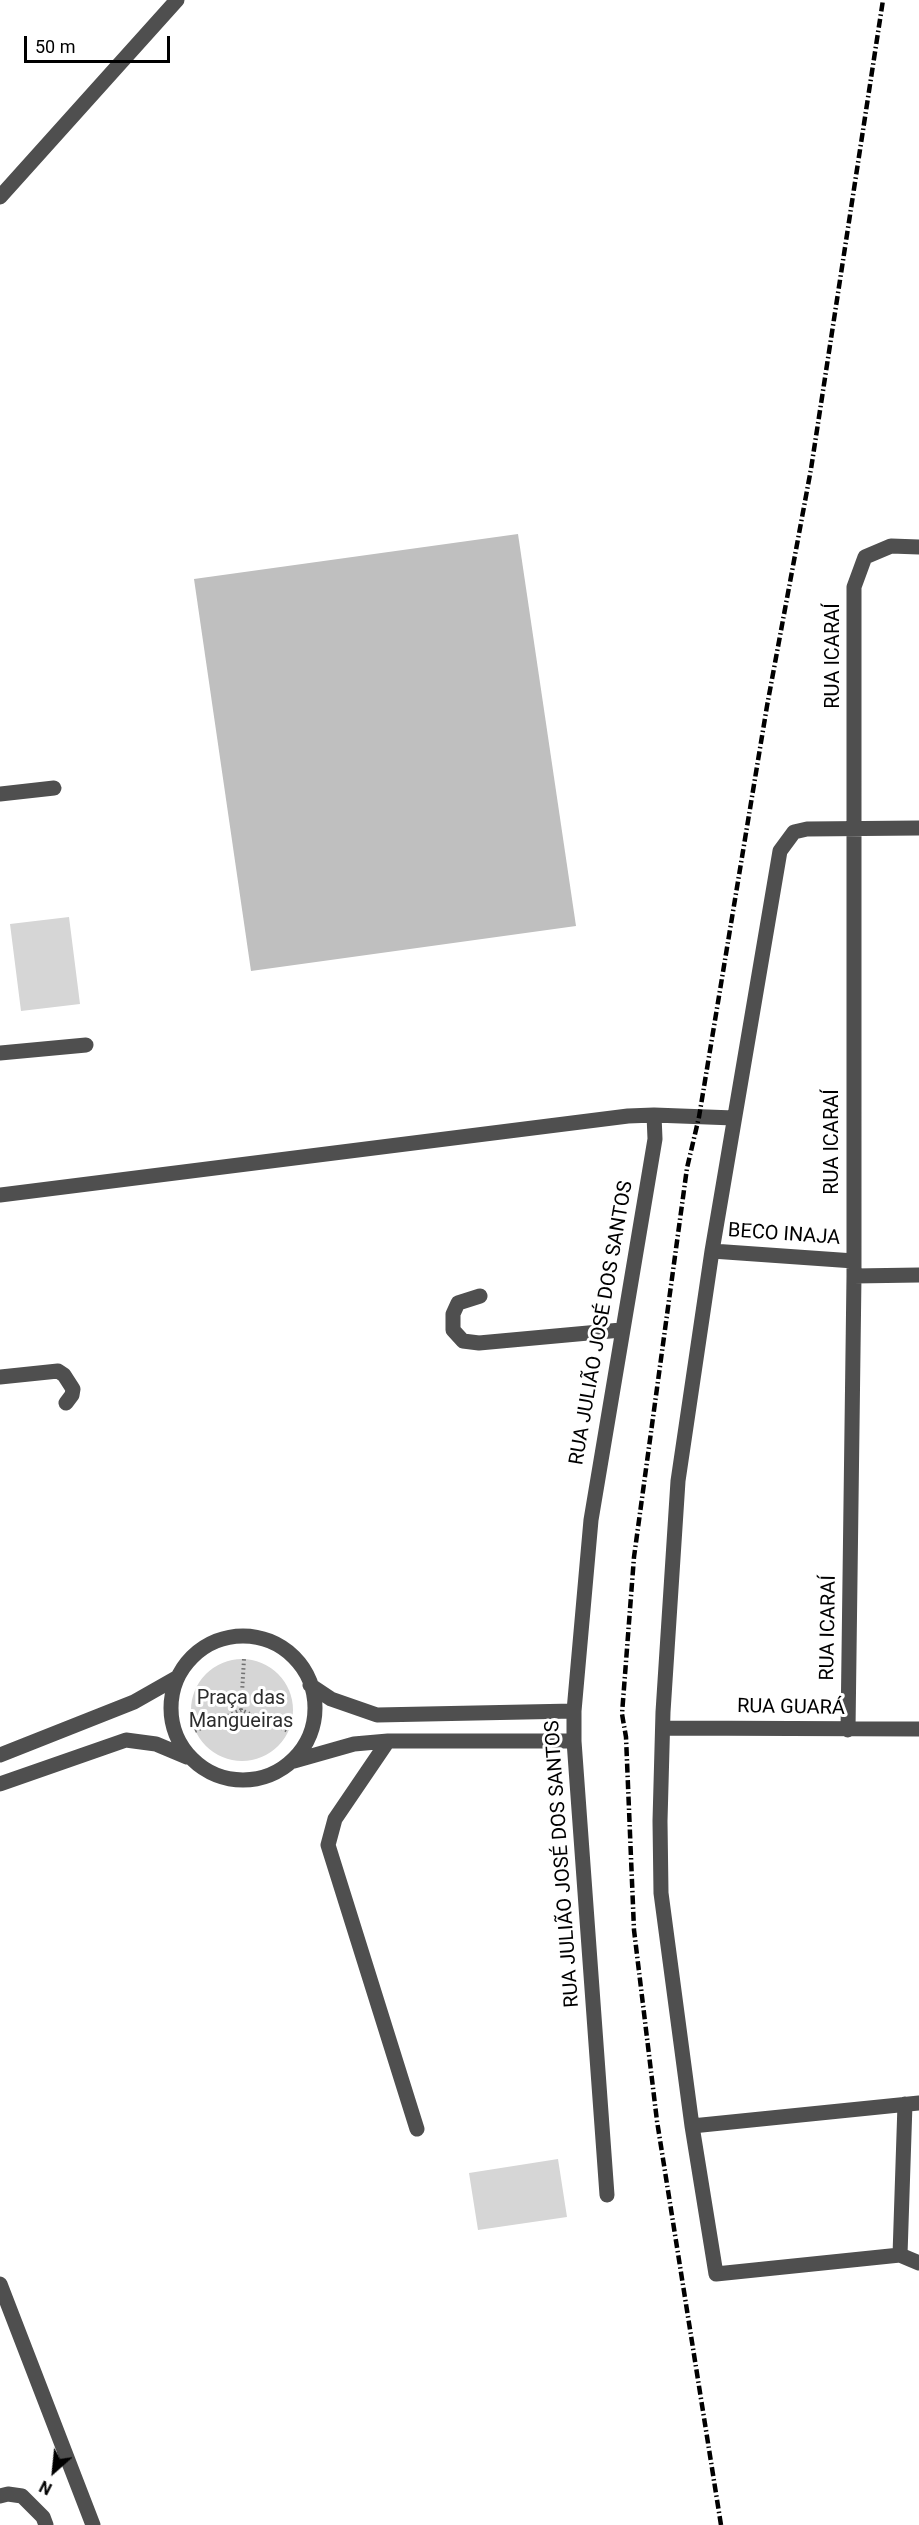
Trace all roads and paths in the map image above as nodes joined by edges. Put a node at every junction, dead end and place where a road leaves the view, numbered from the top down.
1 (177, 0) edge
2 (0, 197) edge
3 (919, 547) edge
4 (54, 789) dead end
5 (0, 794) edge
6 (856, 828) junction
7 (919, 828) edge
8 (86, 1045) dead end
9 (0, 1053) edge
10 (654, 1115) junction
11 (734, 1118) junction
12 (0, 1195) edge
13 (712, 1251) junction
14 (854, 1268) junction
15 (919, 1275) edge
16 (480, 1296) dead end
17 (621, 1330) junction
18 (0, 1377) edge
19 (66, 1402) dead end
20 (244, 1659) dead end
21 (178, 1677) junction
22 (310, 1685) junction
23 (241, 1710) junction
24 (574, 1711) junction
25 (663, 1728) junction
26 (919, 1729) edge
27 (848, 1730) junction
28 (195, 1731) dead end
29 (288, 1731) dead end
30 (388, 1742) junction
31 (574, 1742) junction
32 (0, 1755) edge
33 (289, 1763) junction
34 (197, 1764) junction
35 (0, 1784) edge
36 (912, 2104) edge
37 (692, 2126) junction
38 (417, 2129) dead end
39 (607, 2195) dead end
40 (900, 2255) junction
41 (919, 2263) edge
42 (0, 2284) edge
43 (0, 2496) edge
44 (46, 2525) edge
45 (93, 2525) edge

1 - 2 street
3 - 6 street, RUA ICARAÍ
4 - 5 street
6 - 7 street
6 - 11 street
6 - 14 street, RUA ICARAÍ
8 - 9 street
10 - 11 street
10 - 12 street
10 - 17 street, RUA JULIÃO JOSÉ DOS SANTOS
11 - 13 street
13 - 14 street, BECO INAJA
13 - 25 street
14 - 15 street, BECO INAJA
14 - 27 street, RUA ICARAÍ
16 - 17 street
17 - 24 street, RUA JULIÃO JOSÉ DOS SANTOS
18 - 19 street
20 - 23 path
21 - 22 street
21 - 32 street
21 - 34 street
22 - 24 street
22 - 33 street
23 - 28 path
23 - 29 path
24 - 31 street, RUA JULIÃO JOSÉ DOS SANTOS
25 - 27 street, RUA GUARÁ
25 - 37 street
26 - 27 street, RUA GUARÁ
30 - 31 street
30 - 33 street
30 - 38 street
31 - 39 street, RUA JULIÃO JOSÉ DOS SANTOS
33 - 34 street
34 - 35 street
36 - 37 street
36 - 40 street
37 - 40 street
40 - 41 street
42 - 45 street
43 - 44 street

